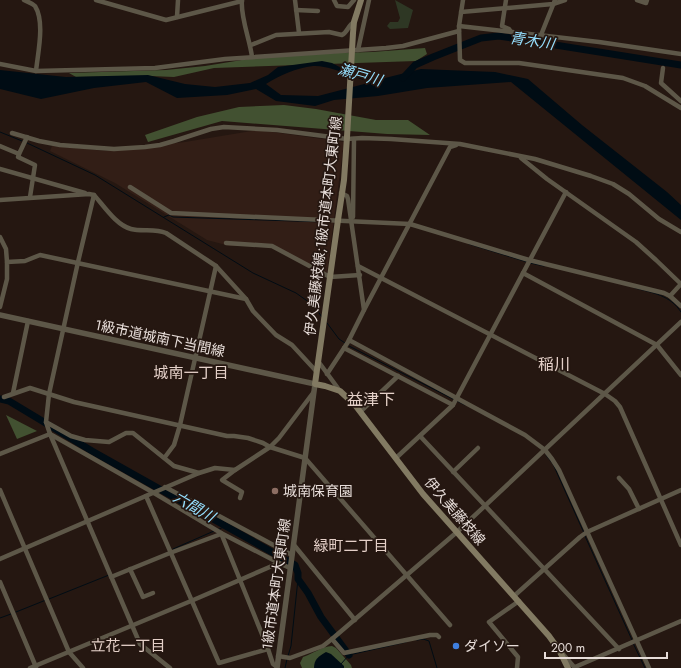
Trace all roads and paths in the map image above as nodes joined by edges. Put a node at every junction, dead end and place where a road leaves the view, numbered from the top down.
1 (24, 0) edge
2 (96, 0) edge
3 (178, 0) edge
4 (295, 0) edge
5 (334, 0) edge
6 (354, 0) edge
7 (361, 0) edge
8 (369, 0) edge
9 (463, 0) edge
10 (506, 0) edge
11 (565, 0) edge
12 (637, 0) edge
13 (647, 0) edge
14 (32, 1) edge
15 (242, 1) edge
16 (554, 2) edge
17 (505, 9) junction
18 (296, 10) junction
19 (318, 11) dead end
20 (461, 12) junction
21 (177, 17) junction
22 (354, 22) junction
23 (459, 29) junction
24 (299, 32) junction
25 (511, 32) junction
26 (541, 35) junction
27 (251, 45) junction
28 (354, 51) junction
29 (681, 54) edge
30 (252, 57) junction
31 (0, 64) edge
32 (663, 68) dead end
33 (36, 71) junction
34 (681, 101) edge
35 (681, 108) edge
36 (12, 133) dead end
37 (26, 137) junction
38 (350, 139) junction
39 (460, 144) junction
40 (0, 146) edge
41 (19, 154) junction
42 (518, 156) junction
43 (0, 169) edge
44 (33, 178) junction
45 (130, 187) dead end
46 (566, 192) junction
47 (342, 193) junction
48 (91, 194) junction
49 (30, 197) junction
50 (0, 200) edge
51 (338, 220) junction
52 (352, 221) junction
53 (410, 224) junction
54 (681, 232) edge
55 (0, 237) edge
56 (226, 243) dead end
57 (530, 260) junction
58 (7, 262) junction
59 (78, 262) junction
60 (216, 266) junction
61 (358, 266) junction
62 (523, 273) junction
63 (360, 275) junction
64 (330, 277) junction
65 (382, 278) junction
66 (210, 291) junction
67 (670, 296) junction
68 (246, 299) junction
69 (681, 306) edge
70 (0, 307) edge
71 (364, 310) junction
72 (0, 315) edge
73 (28, 321) junction
74 (681, 322) edge
75 (64, 329) junction
76 (490, 334) junction
77 (349, 341) junction
78 (657, 345) junction
79 (344, 348) junction
80 (195, 358) junction
81 (318, 360) junction
82 (316, 371) junction
83 (328, 374) junction
84 (681, 375) edge
85 (398, 376) junction
86 (315, 384) junction
87 (340, 391) junction
88 (13, 393) junction
89 (314, 393) junction
90 (49, 394) junction
91 (605, 394) junction
92 (4, 397) dead end
93 (457, 399) junction
94 (453, 405) junction
95 (360, 412) junction
96 (46, 422) junction
97 (180, 425) junction
98 (50, 434) junction
99 (420, 436) junction
100 (270, 446) junction
101 (478, 448) dead end
102 (545, 450) junction
103 (0, 454) edge
104 (165, 457) junction
105 (305, 458) junction
106 (396, 458) junction
107 (235, 470) junction
108 (454, 472) junction
109 (199, 473) junction
110 (619, 478) dead end
111 (165, 487) junction
112 (0, 490) edge
113 (681, 490) edge
114 (154, 493) junction
115 (146, 496) junction
116 (240, 498) dead end
117 (661, 500) junction
118 (485, 506) junction
119 (639, 509) junction
120 (87, 522) junction
121 (457, 532) junction
122 (587, 532) junction
123 (221, 534) junction
124 (294, 545) junction
125 (681, 545) edge
126 (24, 548) junction
127 (170, 553) junction
128 (292, 555) junction
129 (0, 558) edge
130 (279, 563) junction
131 (290, 568) junction
132 (130, 569) junction
133 (544, 569) junction
134 (407, 575) junction
135 (111, 577) junction
136 (240, 580) junction
137 (0, 582) edge
138 (153, 594) dead end
139 (516, 599) junction
140 (191, 601) junction
141 (355, 620) junction
142 (681, 621) edge
143 (132, 625) junction
144 (450, 625) dead end
145 (439, 636) dead end
146 (332, 639) junction
147 (636, 641) junction
148 (268, 649) junction
149 (619, 649) junction
150 (559, 650) junction
151 (69, 652) junction
152 (278, 656) junction
153 (34, 667) edge
154 (277, 667) edge
155 (83, 668) edge
156 (170, 668) edge
157 (517, 668) edge
158 (568, 668) edge
159 (575, 668) edge
160 (649, 668) edge

1 - 14 street
2 - 21 street
3 - 21 street
4 - 18 street
5 - 6 street
7 - 22 main road, 伊久美藤枝線;1級市道本町大東町線
8 - 28 street
9 - 20 street
10 - 17 street
11 - 16 street
12 - 13 street
14 - 33 street
15 - 21 street
15 - 27 street
16 - 17 street
16 - 26 street
17 - 20 street
17 - 25 street
18 - 19 street
18 - 24 street
20 - 23 street
22 - 24 street
22 - 28 main road, 伊久美藤枝線;1級市道本町大東町線
23 - 25 street
23 - 28 street
23 - 35 street
24 - 27 street
25 - 26 street
26 - 29 street
27 - 30 street
28 - 30 street
28 - 38 main road, 伊久美藤枝線;1級市道本町大東町線
30 - 33 street
31 - 33 street
32 - 34 street
36 - 37 street
37 - 38 street
37 - 41 street
38 - 39 street
38 - 47 main road, 伊久美藤枝線;1級市道本町大東町線, bridge
38 - 52 street
39 - 42 street
39 - 53 street
40 - 41 street
41 - 44 street
42 - 46 street
42 - 54 street
43 - 44 street
44 - 48 street
44 - 49 street
45 - 51 street
46 - 57 street
46 - 67 street
47 - 51 main road, 伊久美藤枝線;1級市道本町大東町線, bridge
47 - 52 street
48 - 49 street
48 - 59 street
48 - 60 street
49 - 50 street
51 - 52 street
51 - 64 main road, 伊久美藤枝線;1級市道本町大東町線
52 - 53 street
52 - 61 street
53 - 57 street
53 - 65 street
55 - 58 street
56 - 64 street
57 - 62 street
57 - 67 street
58 - 59 street
58 - 70 street
59 - 66 street
59 - 75 street
60 - 66 street
60 - 68 street
61 - 63 street
61 - 65 street
62 - 76 street
62 - 78 street
63 - 64 street
63 - 71 street
64 - 81 main road, 伊久美藤枝線;1級市道本町大東町線
65 - 71 street
65 - 76 street
66 - 68 street
66 - 80 street
67 - 69 street
68 - 82 street
71 - 77 street
72 - 73 street, 1級市道城南下当間線
73 - 75 street, 1級市道城南下当間線
73 - 88 street
74 - 78 street
75 - 80 street, 1級市道城南下当間線
75 - 90 street
76 - 91 street
76 - 93 street
77 - 79 street
77 - 93 street
78 - 84 street
78 - 91 street
79 - 83 street
79 - 85 street
80 - 86 street, 1級市道城南下当間線
80 - 97 street
81 - 82 main road, 伊久美藤枝線;1級市道本町大東町線
81 - 83 street
82 - 86 main road, 伊久美藤枝線;1級市道本町大東町線
83 - 87 street
85 - 94 street
85 - 95 street
86 - 87 main road, 伊久美藤枝線
86 - 89 street, 1級市道本町大東町線
87 - 95 main road, 伊久美藤枝線
88 - 90 street
88 - 92 street
89 - 100 street
89 - 105 street, 1級市道本町大東町線
90 - 96 street
90 - 97 street
91 - 102 street
91 - 117 street
93 - 94 street
93 - 102 street
94 - 99 street
95 - 106 main road, 伊久美藤枝線
96 - 98 street
96 - 104 street
97 - 100 street
97 - 104 street
98 - 103 street
98 - 114 street
98 - 120 street
99 - 106 street
99 - 108 street
100 - 105 street
100 - 107 street
101 - 108 street
102 - 118 street
102 - 122 street
104 - 109 street
105 - 124 street, 1級市道本町大東町線
105 - 134 street
106 - 121 main road, 伊久美藤枝線
107 - 109 street
107 - 116 street
108 - 118 street
109 - 111 street
110 - 119 street
111 - 114 street
111 - 128 street
112 - 126 street
113 - 117 street
114 - 115 street
114 - 123 street
115 - 120 street
115 - 127 street
117 - 119 street
117 - 125 street
118 - 121 street
118 - 133 street
119 - 122 street
120 - 126 street
120 - 135 street
121 - 134 street
121 - 139 main road, 伊久美藤枝線
122 - 133 street
122 - 147 street
123 - 127 street
123 - 130 street
123 - 136 street
124 - 128 street, 1級市道本町大東町線
124 - 141 street
126 - 129 street
126 - 151 street
127 - 132 street
127 - 140 street
128 - 131 street, 1級市道本町大東町線
130 - 131 street
130 - 136 street
131 - 152 street, 1級市道本町大東町線
132 - 135 street
132 - 138 street
133 - 139 street
133 - 149 street
134 - 141 street
134 - 144 street
135 - 143 street
136 - 140 street
136 - 148 street
137 - 153 street
139 - 150 main road, 伊久美藤枝線
139 - 157 street
140 - 143 street
140 - 148 street
141 - 146 street
142 - 147 street
143 - 151 street
143 - 156 street
145 - 146 street
146 - 152 street
147 - 149 street
147 - 160 street
148 - 154 street
149 - 159 street
150 - 158 main road, 伊久美藤枝線
150 - 159 street
151 - 153 street
151 - 155 street
152 - 154 street, 1級市道本町大東町線

